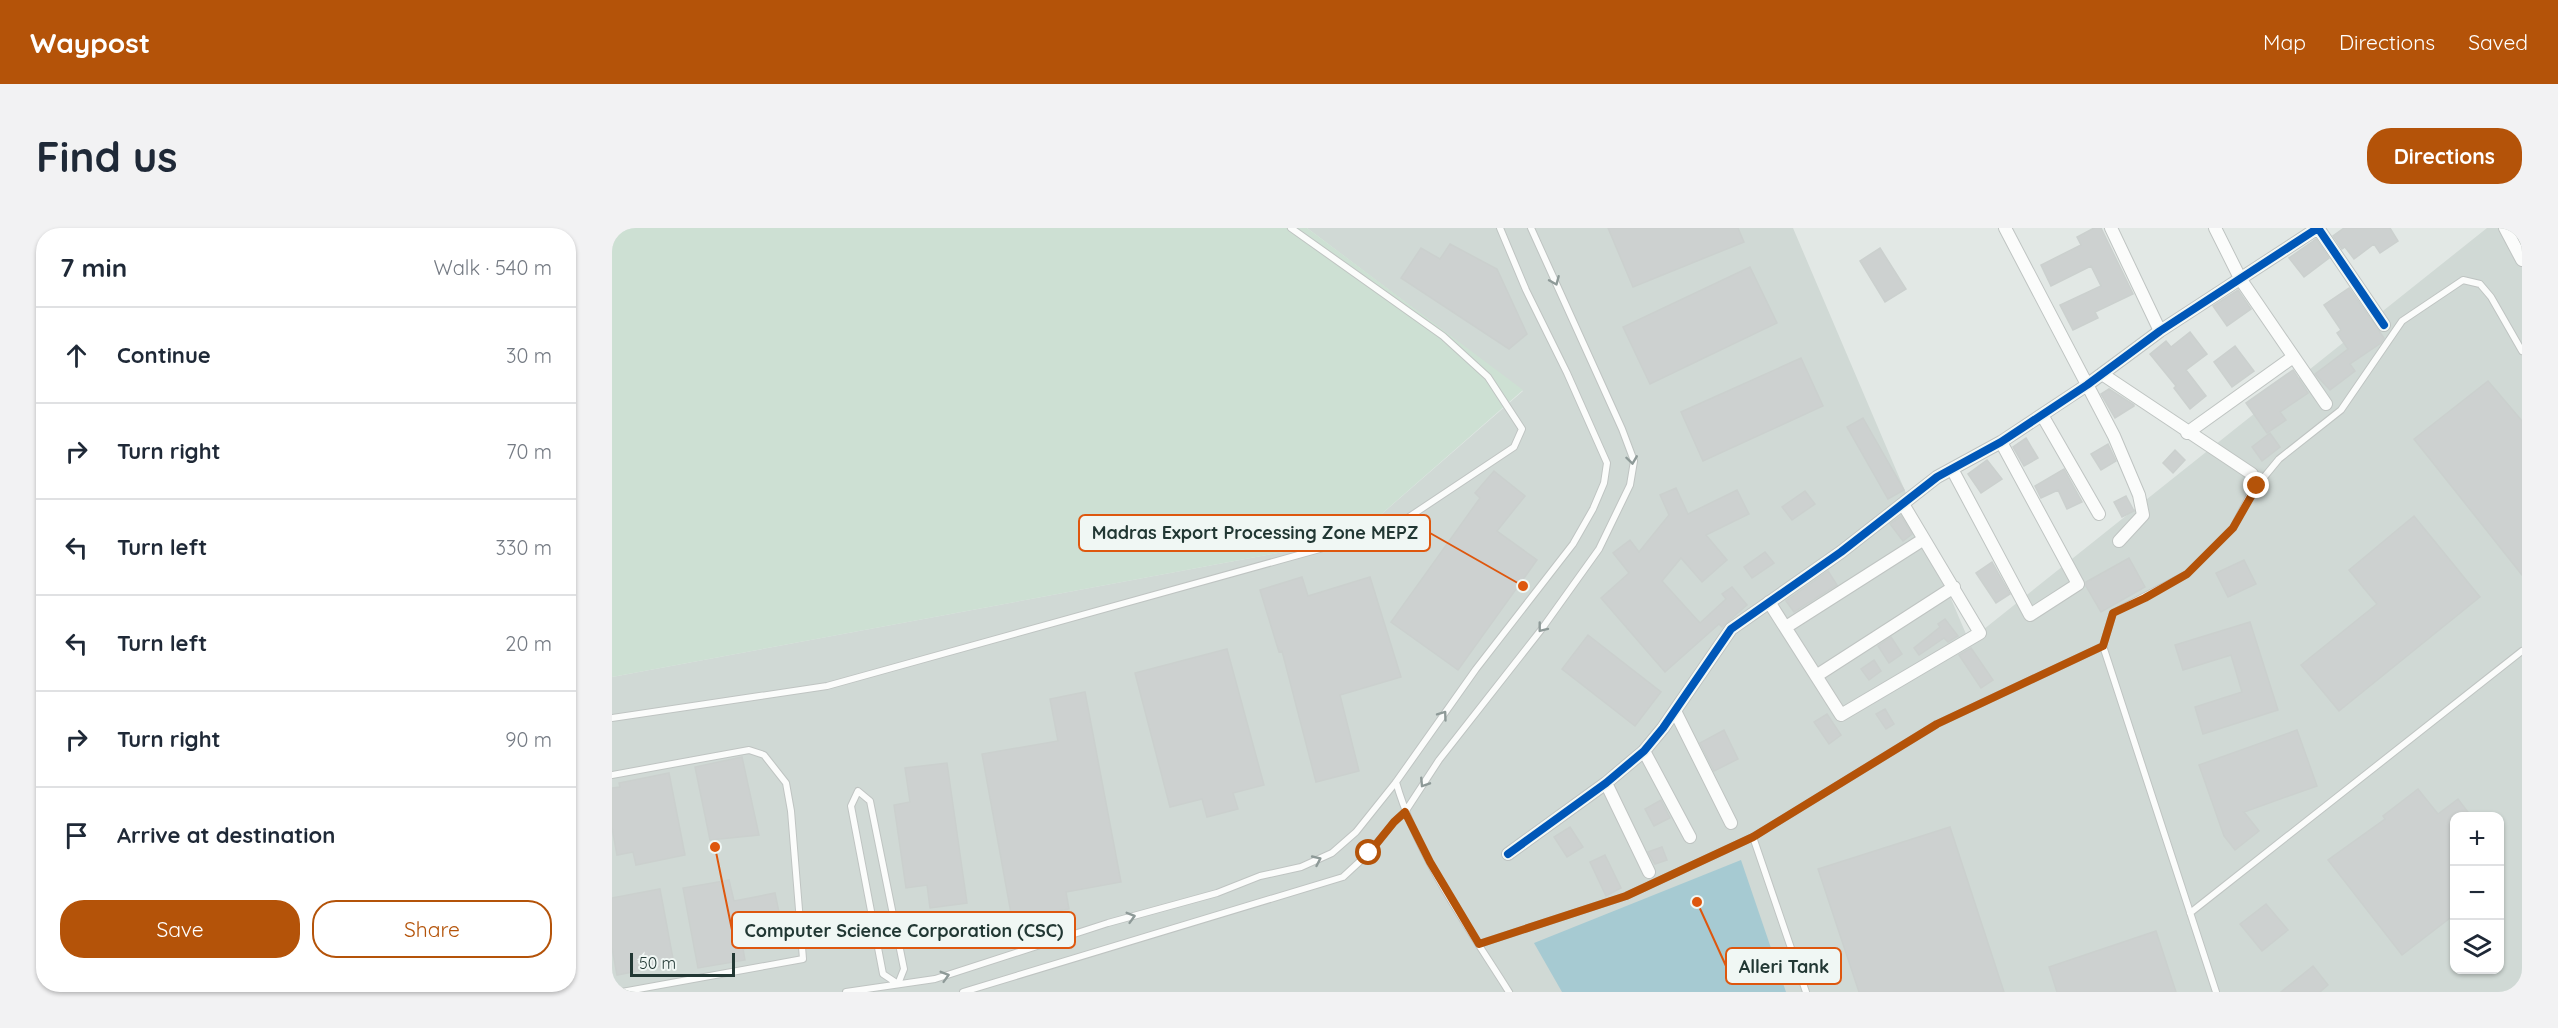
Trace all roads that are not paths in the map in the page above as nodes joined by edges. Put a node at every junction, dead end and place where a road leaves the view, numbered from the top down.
1 (1291, 228) edge
2 (1500, 228) edge
3 (1531, 228) edge
4 (2005, 228) edge
5 (2111, 228) edge
6 (2215, 228) edge
7 (2505, 228) edge
8 (2522, 260) edge
9 (2241, 280) junction
10 (2384, 325) dead end
11 (2160, 331) junction
12 (2522, 351) edge
13 (2293, 357) junction
14 (2102, 374) junction
15 (2087, 386) junction
16 (2326, 404) dead end
17 (2042, 416) junction
18 (2187, 434) junction
19 (2001, 442) junction
20 (1952, 469) junction
21 (2252, 474) dead end
22 (1903, 504) junction
23 (2098, 514) dead end
24 (1924, 539) junction
25 (2119, 541) dead end
26 (1954, 587) junction
27 (1769, 602) junction
28 (1785, 627) junction
29 (2103, 646) junction
30 (2522, 651) edge
31 (1816, 676) junction
32 (1676, 711) junction
33 (612, 718) edge
34 (1644, 751) junction
35 (612, 775) edge
36 (1396, 782) junction
37 (1606, 783) junction
38 (1405, 812) junction
39 (1731, 824) dead end
40 (1690, 837) dead end
41 (1753, 837) junction
42 (1508, 854) dead end
43 (1648, 872) dead end
44 (2190, 913) junction
45 (1479, 944) junction
46 (898, 984) junction
47 (622, 992) edge
48 (846, 992) edge
49 (898, 992) edge
50 (963, 992) edge
51 (1509, 992) edge
52 (1806, 992) edge
53 (2216, 992) edge

1 - 33 lane
36 -> 2 lane
3 -> 38 lane
4 - 15 street
5 - 11 street
6 - 9 street
7 - 8 street
9 - 10 street
9 - 11 street
9 - 13 street
11 - 14 street
12 - 29 lane
13 - 16 street
13 - 18 street
14 - 15 street
14 - 18 street
15 - 17 street
15 - 25 street
17 - 19 street
17 - 23 street
18 - 21 street
19 - 20 street
19 - 20 street
20 - 22 street
22 - 24 street
22 - 27 street
24 - 26 street
24 - 28 street
26 - 31 street
26 - 31 street
27 - 28 street
27 - 32 street
28 - 31 street
29 - 41 lane
29 - 44 lane
30 - 44 lane
32 - 34 street
32 - 39 street
34 - 37 street
34 - 40 street
35 - 47 lane
36 - 38 lane
46 -> 36 lane
37 - 42 street
37 - 43 street
38 - 45 lane
38 - 50 lane
41 - 45 lane
41 - 52 lane
44 - 53 lane
45 - 51 lane
46 - 46 lane
46 - 48 lane
46 - 49 lane

